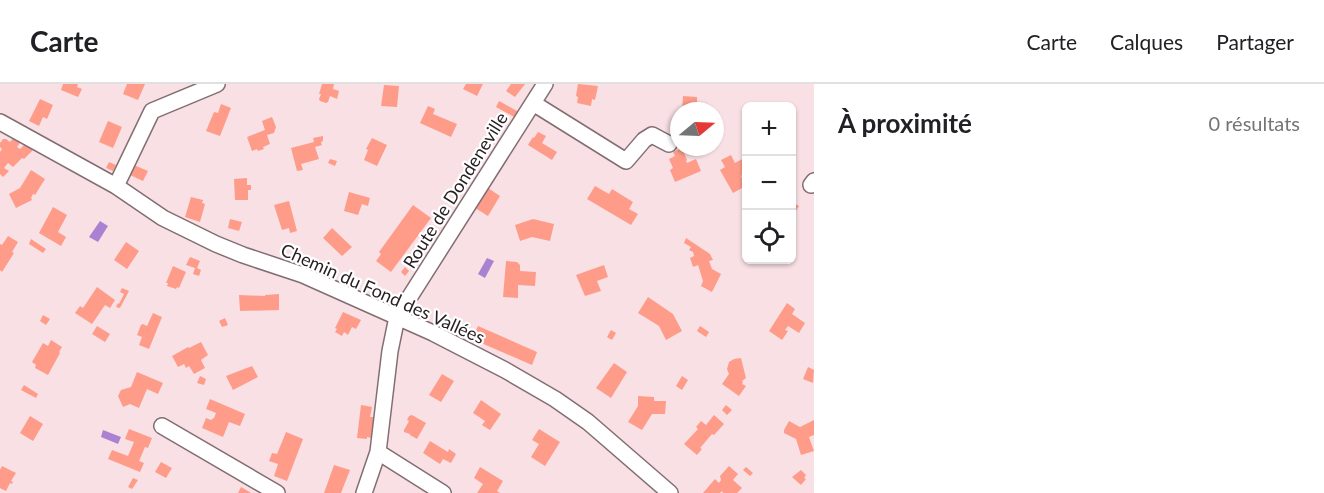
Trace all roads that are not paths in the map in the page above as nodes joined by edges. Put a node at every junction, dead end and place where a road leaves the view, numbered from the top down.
1 (217, 84) edge
2 (545, 84) edge
3 (533, 103) junction
4 (0, 122) edge
5 (669, 144) dead end
6 (116, 186) junction
7 (397, 317) junction
8 (162, 426) dead end
9 (378, 452) junction
10 (277, 493) edge
11 (364, 493) edge
12 (443, 493) edge
13 (670, 493) edge

1 - 6 street
2 - 3 street, Route de Dondeneville
3 - 5 street
3 - 7 street, Route de Dondeneville
4 - 6 street, Chemin du Fond des Vallées
6 - 7 street, Chemin du Fond des Vallées
7 - 9 street, Route de Dondeneville
7 - 13 street, Chemin du Fond des Vallées
8 - 10 street
9 - 11 street, Route de Dondeneville
9 - 12 street

